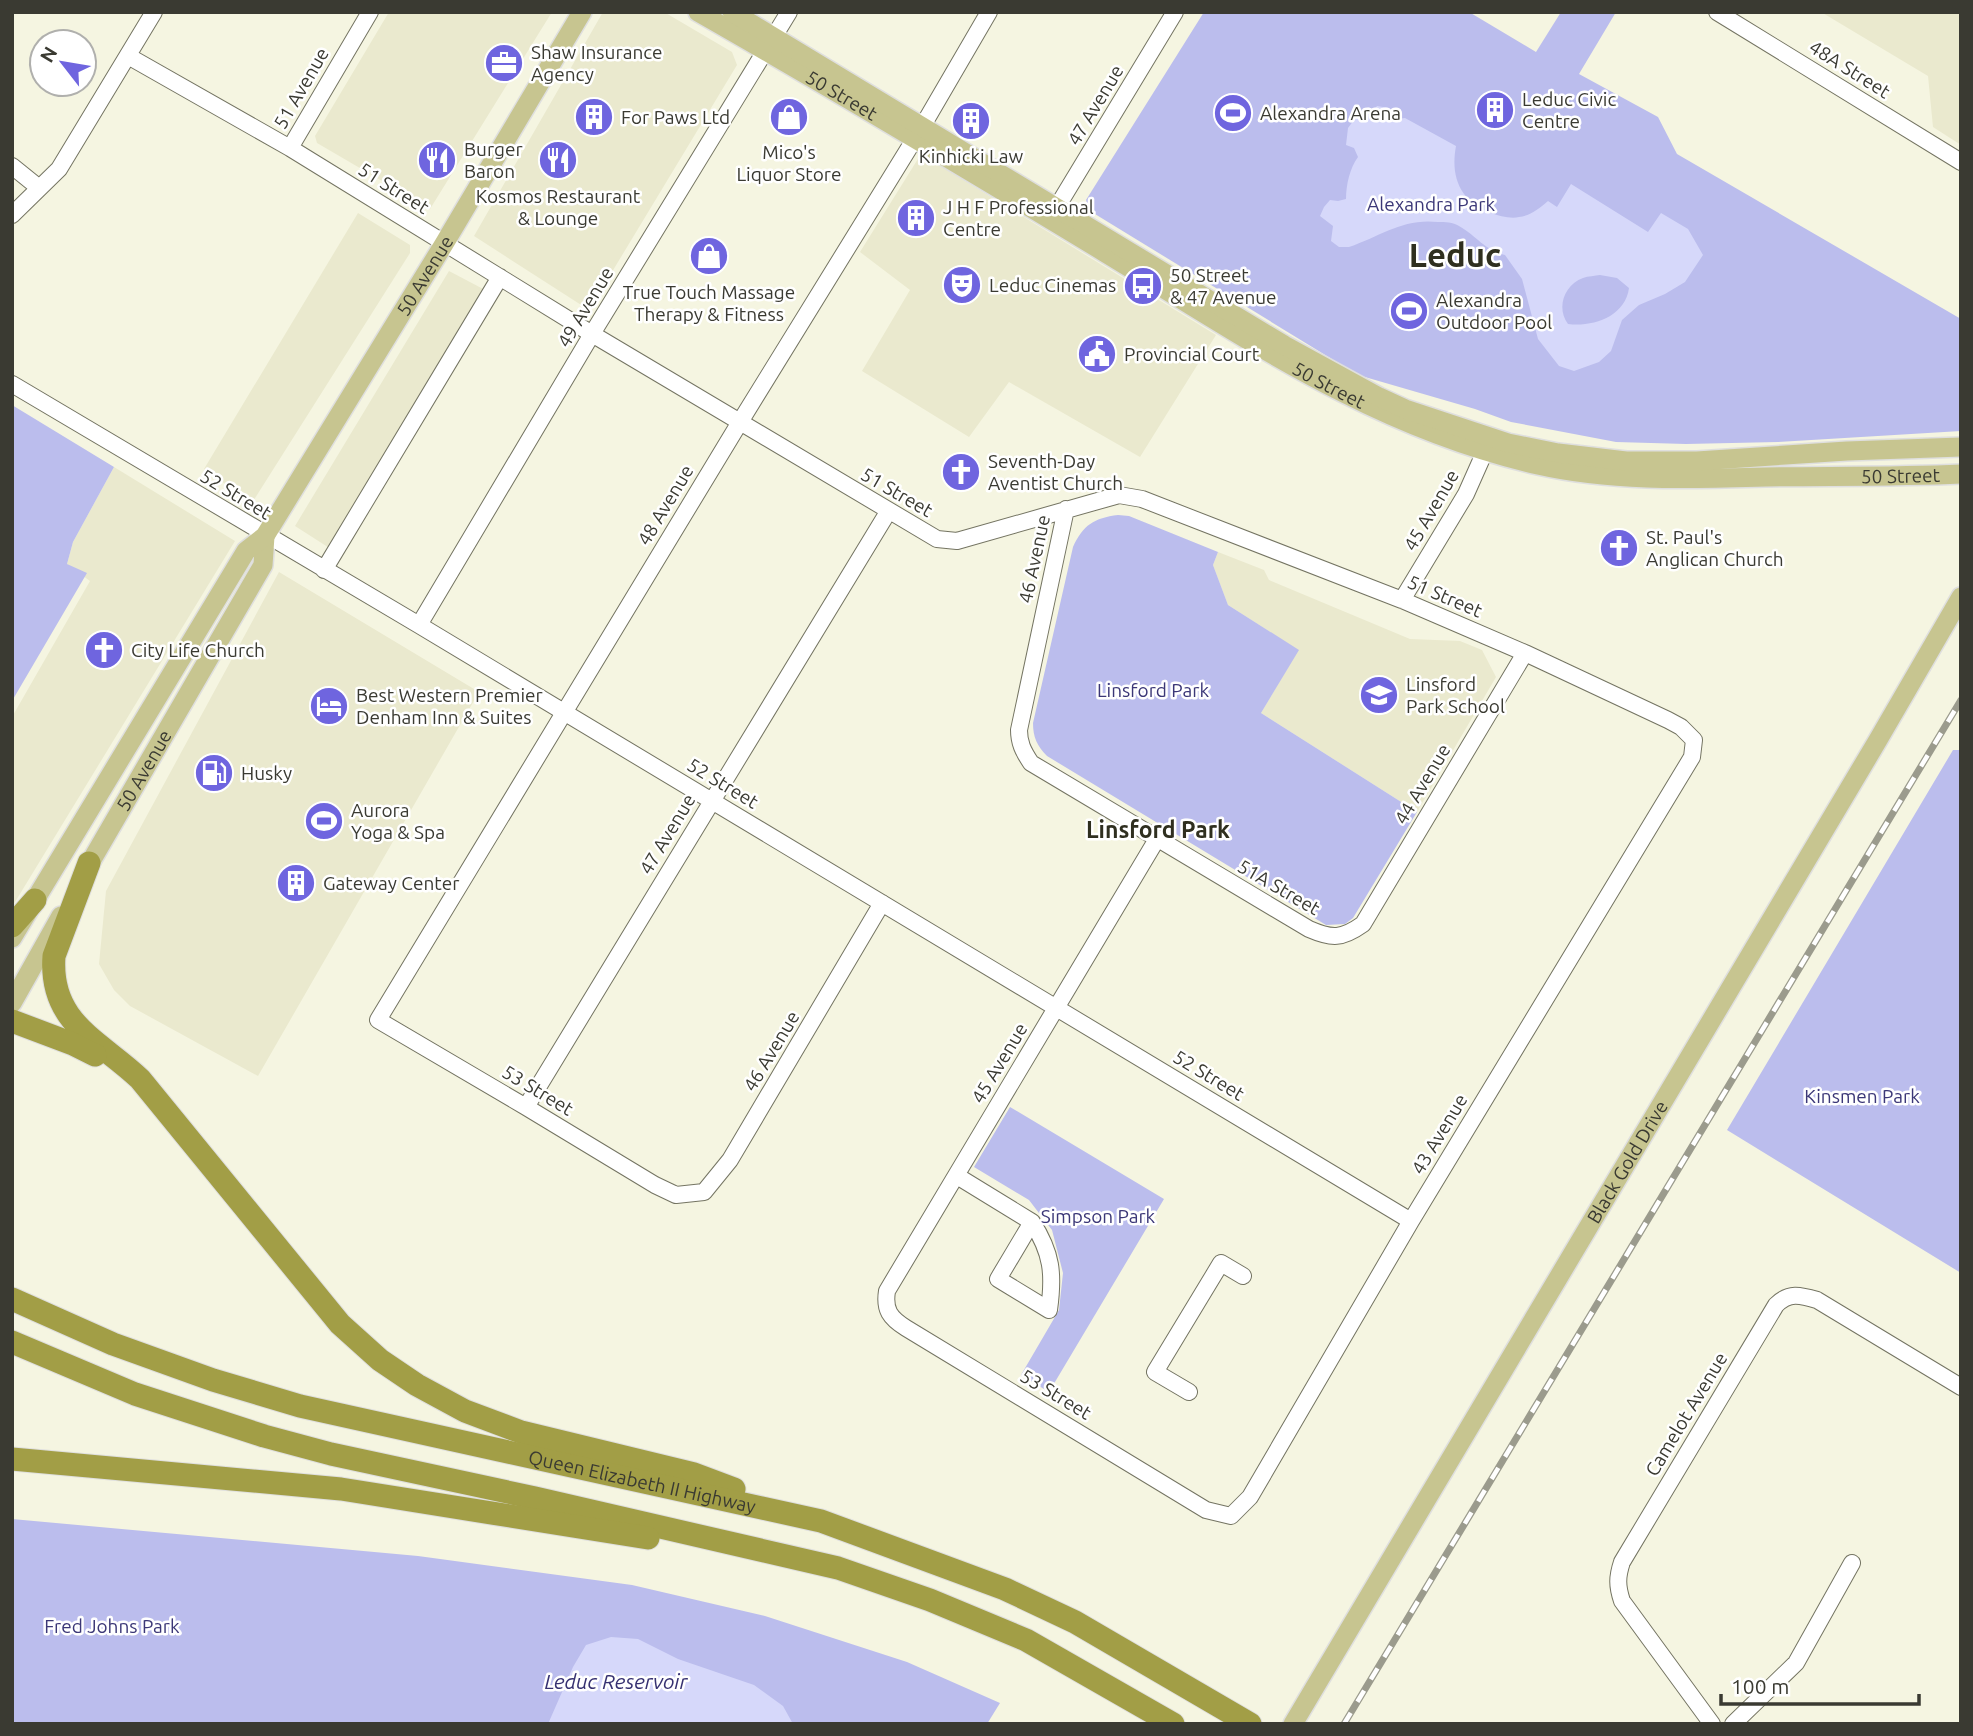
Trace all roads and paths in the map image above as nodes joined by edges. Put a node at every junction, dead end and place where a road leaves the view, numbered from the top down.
1 (154, 12) edge
2 (370, 12) edge
3 (582, 12) edge
4 (698, 12) edge
5 (732, 12) edge
6 (789, 12) edge
7 (989, 12) edge
8 (1175, 12) edge
9 (1717, 12) edge
10 (771, 44) junction
11 (128, 56) junction
12 (918, 132) junction
13 (290, 148) junction
14 (1961, 162) edge
15 (12, 166) edge
16 (38, 187) junction
17 (1054, 214) junction
18 (12, 215) edge
19 (444, 244) junction
20 (500, 278) junction
21 (592, 334) junction
22 (12, 384) edge
23 (740, 422) junction
24 (1488, 445) junction
25 (1961, 447) edge
26 (1961, 474) edge
27 (1066, 509) junction
28 (888, 512) junction
29 (265, 536) junction
30 (324, 570) junction
31 (1961, 597) edge
32 (1402, 600) junction
33 (419, 625) junction
34 (1525, 653) junction
35 (565, 713) junction
36 (1019, 741) joint
37 (1694, 749) joint
38 (712, 801) junction
39 (92, 806) junction
40 (116, 821) junction
41 (1157, 839) junction
42 (89, 863) junction
43 (35, 900) junction
44 (883, 903) junction
45 (12, 926) edge
46 (1351, 932) joint
47 (12, 938) edge
48 (12, 1003) edge
49 (1057, 1007) junction
50 (378, 1020) joint
51 (12, 1021) edge
52 (526, 1107) junction
53 (197, 1149) junction
54 (957, 1176) junction
55 (676, 1195) joint
56 (1411, 1221) junction
57 (1032, 1222) junction
58 (1243, 1276) dead end
59 (12, 1299) edge
60 (887, 1311) joint
61 (12, 1342) edge
62 (1961, 1387) edge
63 (1189, 1392) dead end
64 (12, 1459) edge
65 (1206, 1510) joint
66 (821, 1521) junction
67 (1852, 1563) dead end
68 (838, 1568) junction
69 (1242, 1719) edge
70 (1173, 1724) edge
71 (1293, 1724) edge
72 (1712, 1724) edge
73 (1733, 1724) edge

1 - 11 street
2 - 13 street, 51 Avenue
3 - 19 main road, 50 Avenue
4 - 10 main road, 50 Street
5 - 10 main road, 50 Street
6 - 10 street, 49 Avenue
7 - 12 street, 48 Avenue
8 - 17 street, 47 Avenue
9 - 14 street, 48A Street
10 - 12 main road, 50 Street
10 - 21 street, 49 Avenue
11 - 13 street, 51 Street
11 - 16 street
12 - 17 main road, 50 Street
12 - 23 street, 48 Avenue
13 - 19 street, 51 Street
15 - 16 street
16 - 18 street
17 - 24 main road, 50 Street
19 - 20 street, 51 Street
19 - 29 main road, 50 Avenue
20 - 21 street, 51 Street
20 - 30 street
21 - 23 street, 51 Street
21 - 33 street, 49 Avenue
22 - 29 street, 52 Street
23 - 28 street, 51 Street
23 - 35 street, 48 Avenue
24 - 25 main road, 50 Street
24 - 26 main road, 50 Street
24 - 32 street, 45 Avenue
27 - 28 street, 51 Street
27 - 32 street, 51 Street
27 - 36 street, 46 Avenue
28 - 38 street, 47 Avenue
29 - 30 street, 52 Street
29 - 39 main road, 50 Avenue
29 - 40 main road, 50 Avenue
30 - 33 street, 52 Street
31 - 71 main road, Black Gold Drive
32 - 34 street, 51 Street
33 - 35 street, 52 Street
34 - 37 street, 51 Street
34 - 46 street, 44 Avenue
35 - 38 street, 52 Street
35 - 50 street, 48 Avenue
36 - 41 street, 51A Street
37 - 56 street, 43 Avenue
38 - 44 street, 52 Street
38 - 52 street, 47 Avenue
39 - 40 main road
39 - 43 main road, 50 Avenue
40 - 42 main road, 50 Avenue
41 - 46 street, 51A Street
41 - 49 street, 45 Avenue
42 - 48 main road, 50 Avenue
42 - 53 highway
43 - 45 highway
43 - 47 main road, 50 Avenue
44 - 49 street, 52 Street
44 - 55 street, 46 Avenue
49 - 54 street, 45 Avenue
49 - 56 street, 52 Street
50 - 52 street, 53 Street
51 - 53 highway
52 - 55 street, 53 Street
53 - 66 highway
54 - 57 street
54 - 60 street, 45 Avenue
56 - 65 street, 43 Avenue
57 - 57 street
58 - 63 street
59 - 66 highway, Queen Elizabeth II Highway
60 - 65 street, 53 Street
61 - 68 highway, Queen Elizabeth II Highway
62 - 72 street, Camelot Avenue
64 - 68 highway
66 - 69 highway, Queen Elizabeth II Highway
67 - 73 street
68 - 70 highway, Queen Elizabeth II Highway

